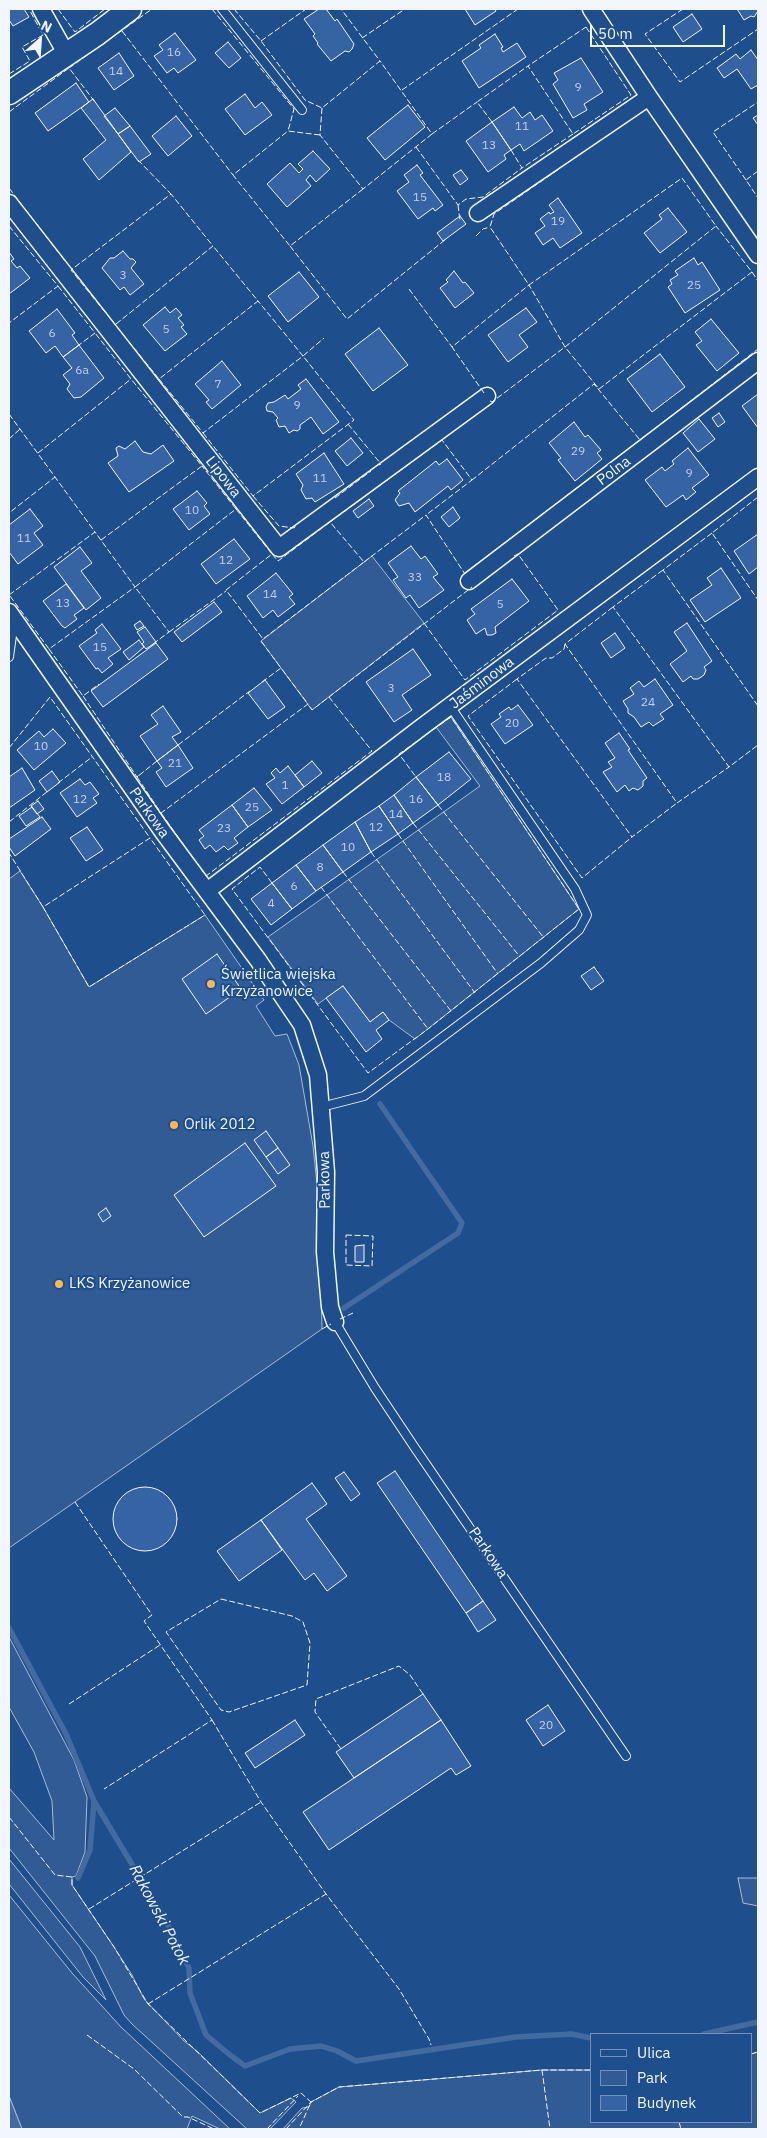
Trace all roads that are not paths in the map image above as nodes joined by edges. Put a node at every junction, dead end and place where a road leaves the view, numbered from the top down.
1 (41, 9) edge
2 (130, 9) edge
3 (222, 9) edge
4 (591, 9) edge
5 (67, 55) junction
6 (9, 93) edge
7 (649, 97) junction
8 (302, 110) dead end
9 (9, 203) edge
10 (478, 213) dead end
11 (758, 255) edge
12 (758, 361) edge
13 (487, 396) dead end
14 (758, 476) edge
15 (469, 581) dead end
16 (12, 616) edge
17 (9, 657) edge
18 (450, 706) junction
19 (206, 890) junction
20 (321, 1107) junction
21 (335, 1322) joint
22 (626, 1756) dead end

1 - 5 street
2 - 5 street
3 - 8 lane
4 - 7 street
5 - 6 street
7 - 10 street
7 - 11 street
9 - 13 street, Lipowa
12 - 15 street, Polna
14 - 18 street, Jaśminowa
16 - 17 lane
16 - 19 street, Parkowa
18 - 19 street, Jaśminowa
18 - 20 lane
19 - 20 street, Parkowa
20 - 21 street, Parkowa
21 - 22 lane, Parkowa

